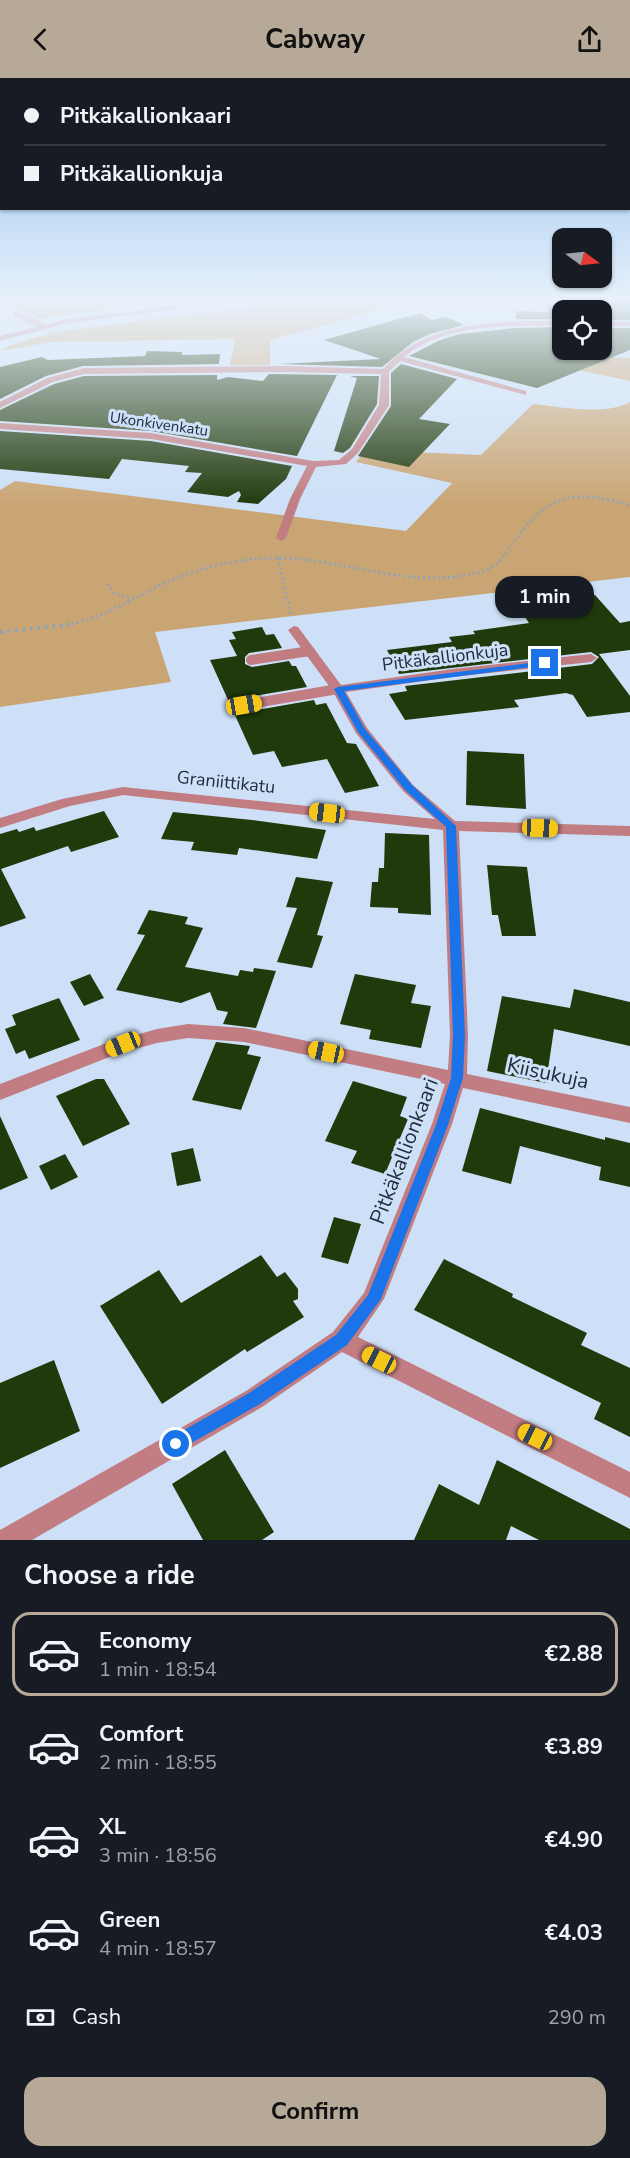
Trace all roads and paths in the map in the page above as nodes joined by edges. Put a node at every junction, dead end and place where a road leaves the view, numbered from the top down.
1 (389, 368) edge
2 (435, 368) edge
3 (385, 372) junction
4 (523, 393) dead end
5 (0, 405) edge
6 (0, 426) edge
7 (313, 464) junction
8 (630, 505) edge
9 (281, 538) joint
10 (278, 558) junction
11 (108, 584) dead end
12 (135, 599) junction
13 (294, 630) joint
14 (0, 632) edge
15 (310, 651) junction
16 (591, 658) dead end
17 (251, 660) dead end
18 (338, 689) junction
19 (244, 705) dead end
20 (0, 823) edge
21 (451, 826) junction
22 (630, 831) edge
23 (457, 1078) junction
24 (0, 1092) edge
25 (630, 1115) edge
26 (341, 1340) junction
27 (630, 1485) edge
28 (7, 1540) edge

1 - 3 street
2 - 4 street
3 - 5 street
3 - 7 street, Ukonkivenkatu
6 - 7 street, Ukonkivenkatu
7 - 9 street
8 - 10 path
9 - 10 path
10 - 12 path
10 - 13 path
11 - 12 path
12 - 14 path
13 - 15 street
15 - 17 lane
15 - 18 street
16 - 18 street, Pitkäkallionkuja
18 - 19 lane
18 - 21 street
20 - 21 street, Graniittikatu
21 - 22 street, Graniittikatu
21 - 23 street, Pitkäkallionkaari
23 - 24 street, Kiisukuja
23 - 25 street, Kiisukuja
23 - 26 street, Pitkäkallionkaari
26 - 27 street
26 - 28 street, Pitkäkallionkaari

